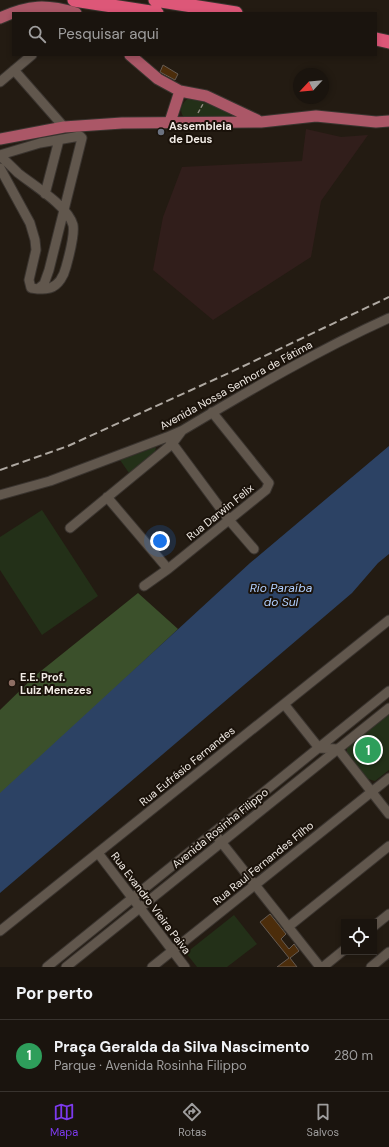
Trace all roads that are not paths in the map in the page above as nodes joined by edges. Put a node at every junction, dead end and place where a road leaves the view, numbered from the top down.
1 (74, 0) edge
2 (155, 0) edge
3 (12, 12) edge
4 (12, 12) edge
5 (72, 12) edge
6 (151, 12) edge
7 (230, 12) edge
8 (0, 18) edge
9 (377, 39) edge
10 (389, 42) edge
11 (377, 48) edge
12 (389, 50) edge
13 (31, 56) edge
14 (131, 56) edge
15 (14, 70) junction
16 (0, 82) edge
17 (180, 91) junction
18 (389, 121) edge
19 (170, 122) junction
20 (261, 122) junction
21 (67, 127) junction
22 (70, 138) junction
23 (0, 139) edge
24 (59, 140) junction
25 (0, 155) edge
26 (0, 168) edge
27 (45, 194) junction
28 (64, 210) junction
29 (38, 289) junction
30 (389, 318) edge
31 (212, 412) junction
32 (170, 441) junction
33 (0, 495) edge
34 (107, 497) junction
35 (229, 520) junction
36 (70, 528) dead end
37 (254, 549) dead end
38 (168, 569) junction
39 (144, 586) dead end
40 (389, 620) edge
41 (389, 691) edge
42 (284, 704) junction
43 (389, 708) edge
44 (319, 748) junction
45 (338, 749) junction
46 (389, 778) edge
47 (372, 792) junction
48 (389, 814) edge
49 (213, 833) junction
50 (221, 842) junction
51 (389, 846) edge
52 (98, 853) junction
53 (255, 885) junction
54 (132, 898) junction
55 (140, 908) junction
56 (389, 914) edge
57 (377, 924) edge
58 (288, 927) junction
59 (0, 931) edge
60 (173, 951) junction
61 (66, 952) junction
62 (341, 952) edge
63 (389, 952) edge
64 (69, 966) edge
65 (48, 967) edge
66 (152, 967) edge
67 (185, 967) edge
68 (321, 967) edge
69 (371, 967) edge

1 - 6 highway
2 - 7 highway
3 - 5 main road
4 - 8 main road
9 - 10 highway
11 - 12 highway
13 - 15 street
14 - 17 main road
15 - 16 street
15 - 21 street
17 - 19 main road
17 - 20 main road
18 - 20 main road
19 - 20 main road
19 - 21 main road
21 - 22 street
21 - 23 main road
22 - 24 street
22 - 28 street
24 - 25 street
24 - 27 street
25 - 27 street
26 - 29 street
27 - 28 street
28 - 29 street
28 - 29 street
30 - 31 street, Avenida Nossa Senhora de Fátima
31 - 32 street, Avenida Nossa Senhora de Fátima
31 - 35 street, Rua Darwin Felix
32 - 33 street, Avenida Nossa Senhora de Fátima
32 - 34 street
32 - 35 street
34 - 36 street
34 - 38 street
35 - 37 street
35 - 38 street, Rua Darwin Felix
38 - 39 street, Rua Darwin Felix
40 - 42 street, Rua Eufrásio Fernandes
41 - 44 street, Avenida Rosinha Filippo
42 - 44 street
42 - 52 street, Rua Eufrásio Fernandes
43 - 45 street, Avenida Rosinha Filippo
44 - 45 street
44 - 49 street, Avenida Rosinha Filippo
45 - 47 street
45 - 50 street, Avenida Rosinha Filippo
46 - 47 street, Rua Raul Fernandes Filho
47 - 48 street
47 - 53 street, Rua Raul Fernandes Filho
49 - 50 street
49 - 54 street, Avenida Rosinha Filippo
50 - 53 street
50 - 55 street, Avenida Rosinha Filippo
51 - 58 street
52 - 54 street, Rua Evandro Vieira Paiva
52 - 59 street, Rua Eufrásio Fernandes
53 - 58 street
53 - 60 street, Rua Raul Fernandes Filho
54 - 55 street, Rua Evandro Vieira Paiva
54 - 61 street, Avenida Rosinha Filippo
55 - 60 street, Rua Evandro Vieira Paiva
55 - 64 street, Avenida Rosinha Filippo
56 - 57 street
58 - 68 street
60 - 66 street, Rua Raul Fernandes Filho
60 - 67 street, Rua Evandro Vieira Paiva
61 - 64 street
61 - 65 street, Avenida Rosinha Filippo
62 - 68 street
63 - 69 street

